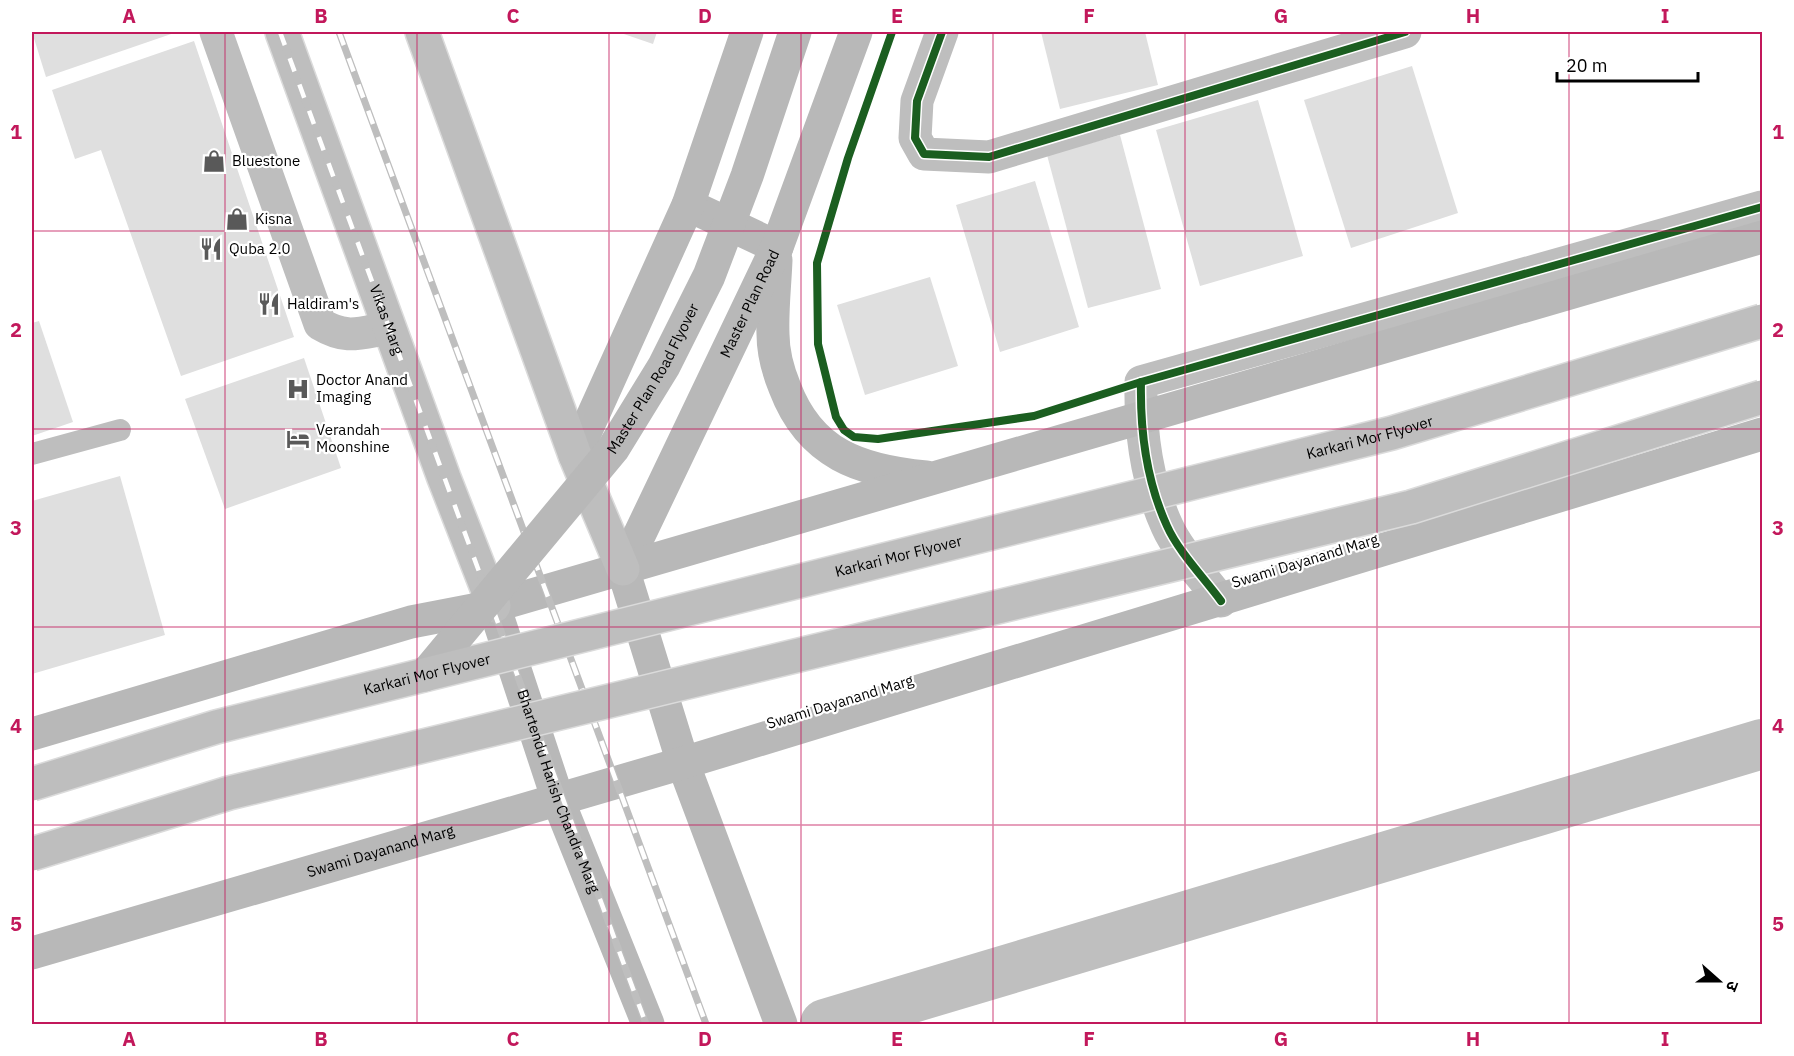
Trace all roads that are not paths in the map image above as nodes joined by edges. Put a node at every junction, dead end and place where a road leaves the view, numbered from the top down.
1 (216, 32) edge
2 (282, 32) edge
3 (422, 32) edge
4 (747, 32) edge
5 (795, 32) edge
6 (856, 32) edge
7 (942, 32) edge
8 (1406, 32) edge
9 (688, 205) junction
10 (1762, 207) edge
11 (1762, 237) edge
12 (777, 247) junction
13 (1762, 321) edge
14 (389, 328) junction
15 (1762, 397) edge
16 (1140, 419) junction
17 (120, 430) dead end
18 (1762, 434) edge
19 (32, 454) edge
20 (575, 455) junction
21 (940, 478) junction
22 (623, 569) junction
23 (1221, 601) junction
24 (494, 606) junction
25 (425, 675) junction
26 (32, 734) edge
27 (683, 763) junction
28 (32, 784) edge
29 (558, 800) junction
30 (32, 854) edge
31 (32, 953) edge
32 (648, 1024) edge
33 (781, 1024) edge

1 - 14 main road
2 - 14 main road, Vikas Marg
3 - 20 main road
4 - 9 main road
5 - 25 main road, Master Plan Road Flyover, bridge
6 - 12 main road, Master Plan Road
7 - 8 main road
9 - 12 main road
9 - 20 main road
10 - 16 main road
11 - 16 main road
12 - 21 main road
12 - 22 main road, Master Plan Road
13 - 25 main road, Karkari Mor Flyover, bridge
14 - 24 main road, Vikas Marg
15 - 30 main road, bridge
16 - 21 main road
16 - 23 main road
17 - 19 lane
18 - 23 main road, Swami Dayanand Marg
20 - 22 main road
21 - 22 main road
22 - 24 main road
22 - 27 main road
23 - 27 main road, Swami Dayanand Marg
24 - 26 main road
24 - 29 main road, Bhartendu Harish Chandra Marg
25 - 28 main road, Karkari Mor Flyover, bridge
27 - 29 main road, Swami Dayanand Marg
27 - 33 main road
29 - 31 main road, Swami Dayanand Marg
29 - 32 main road, Bhartendu Harish Chandra Marg

